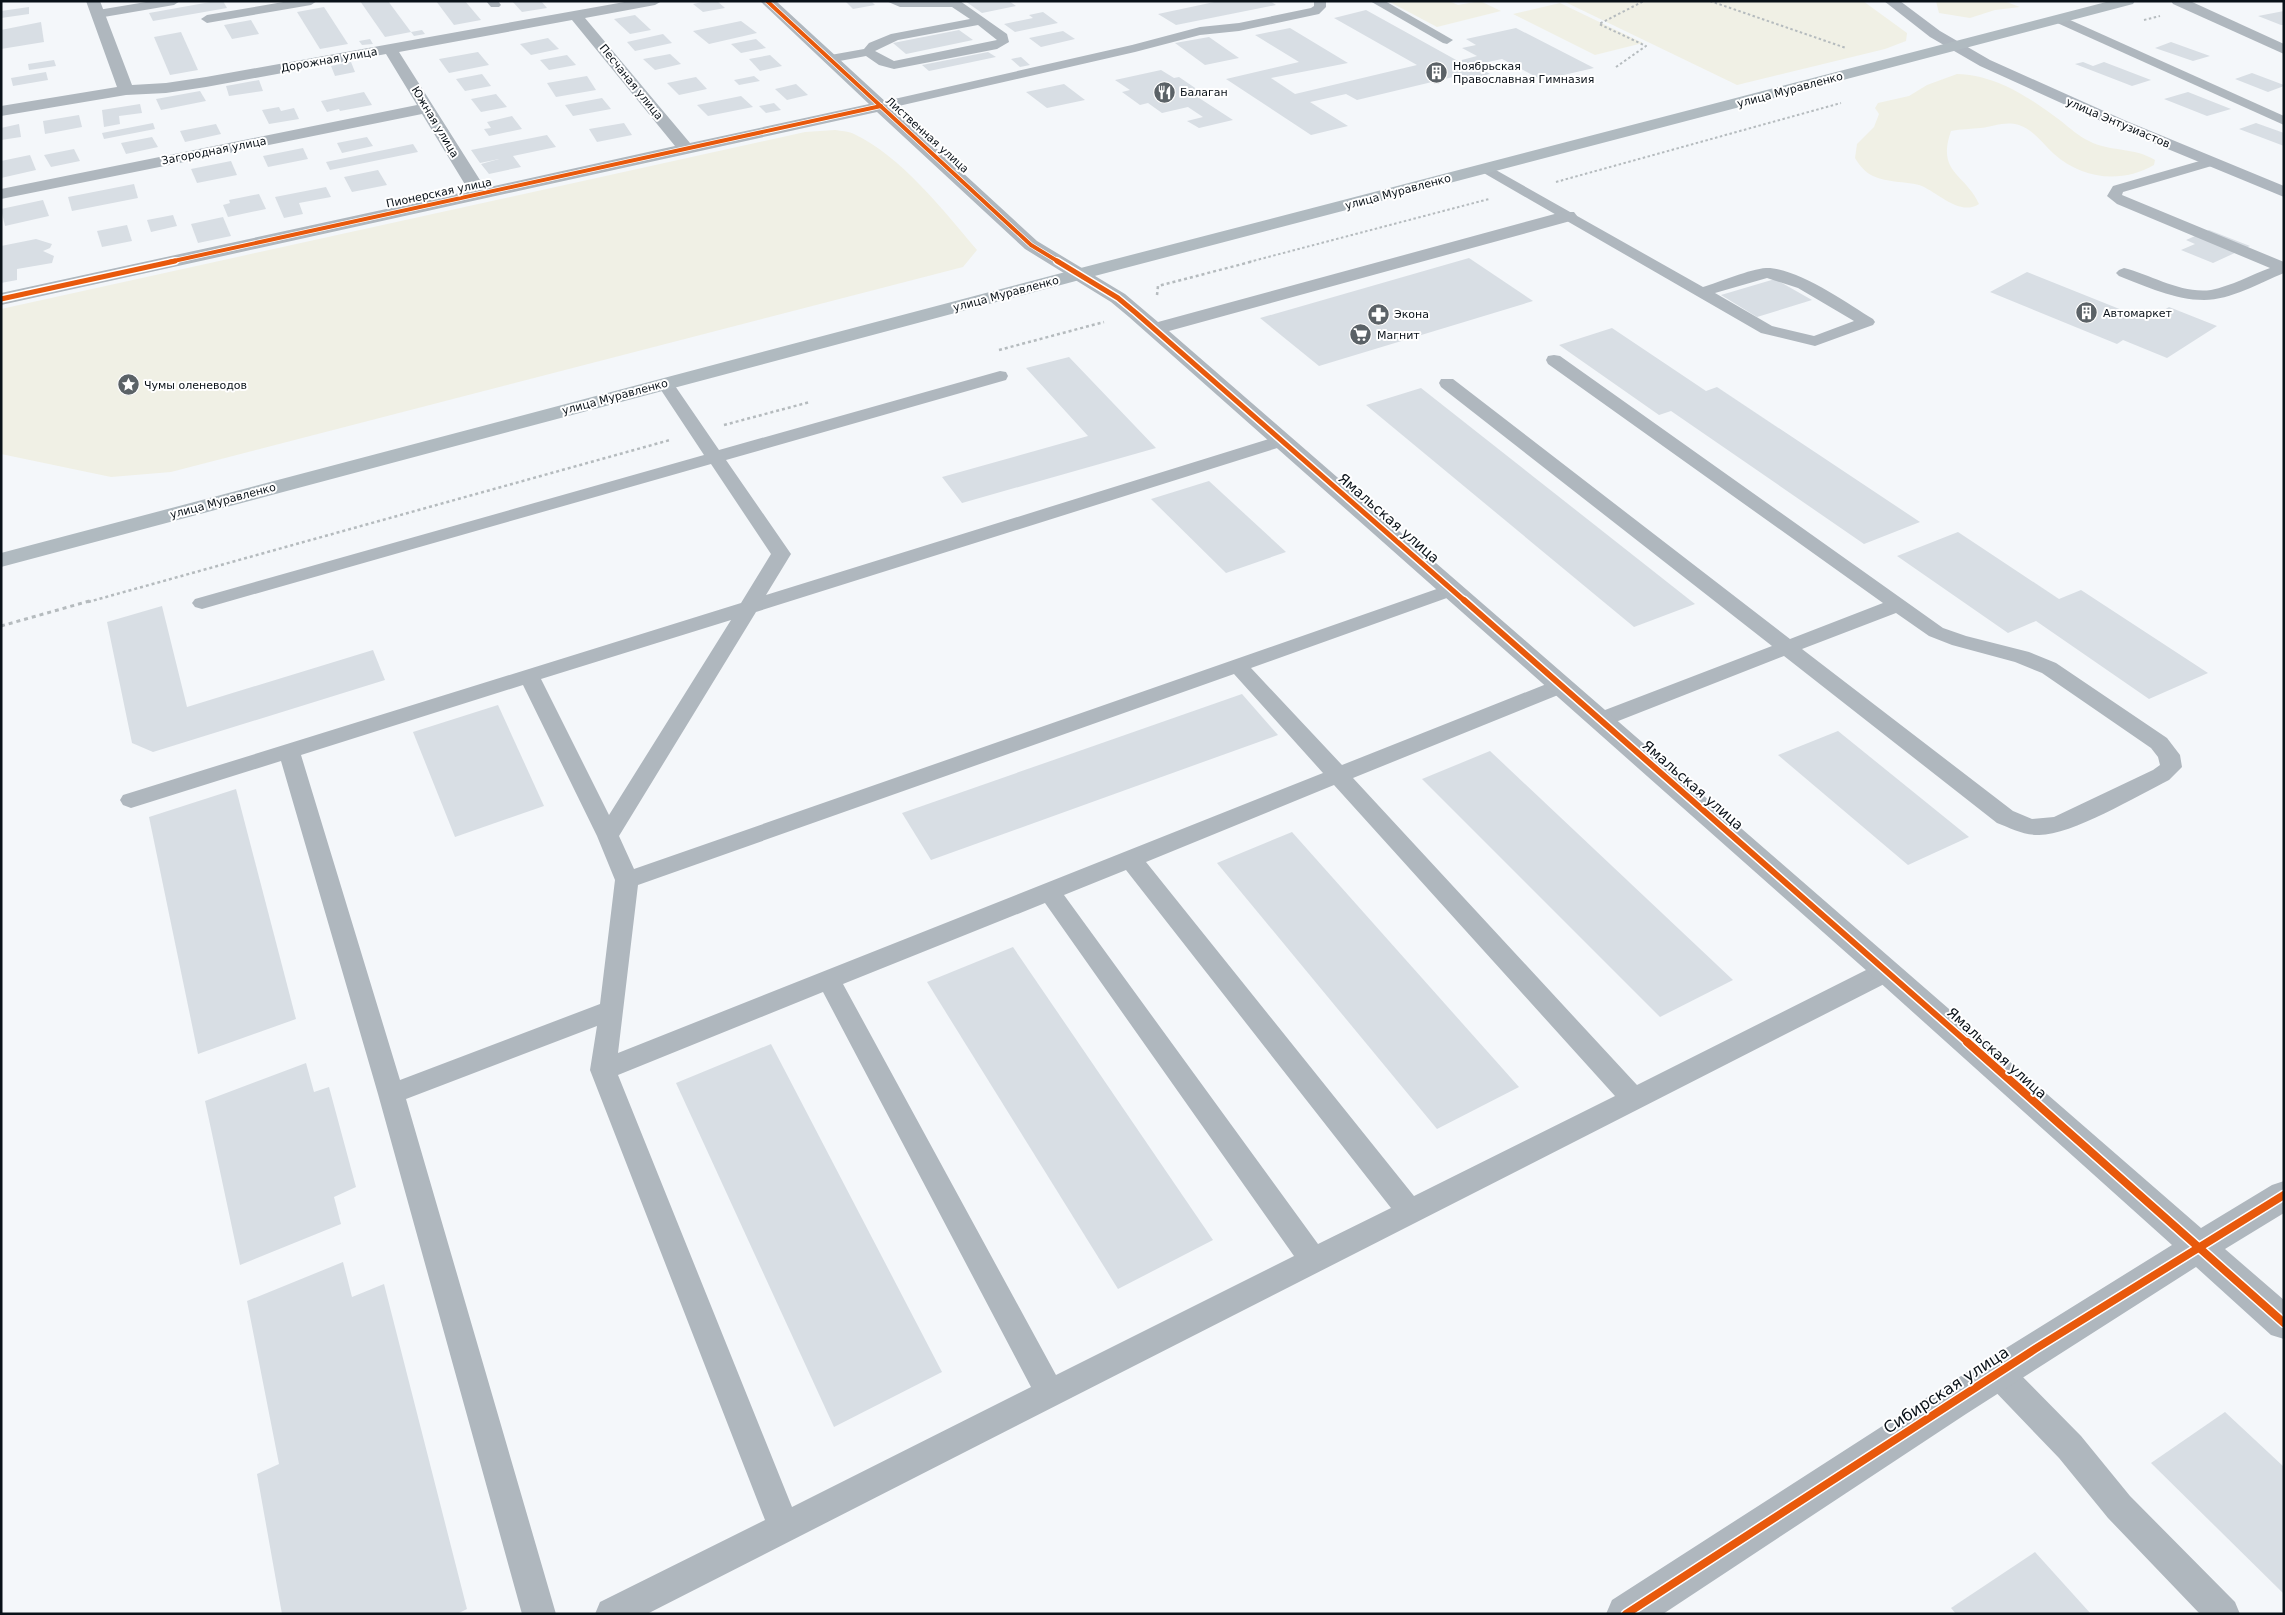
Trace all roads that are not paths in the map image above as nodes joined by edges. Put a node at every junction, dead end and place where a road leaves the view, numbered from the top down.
1 (174, 1) edge
2 (311, 1) edge
3 (655, 1) edge
4 (767, 1) edge
5 (892, 1) edge
6 (1320, 1) edge
7 (1376, 1) edge
8 (1891, 1) edge
9 (2128, 1) edge
10 (2178, 1) edge
11 (958, 2) edge
12 (248, 6) edge
13 (95, 8) edge
14 (576, 16) junction
15 (207, 19) dead end
16 (2059, 19) junction
17 (981, 21) junction
18 (1447, 40) dead end
19 (1955, 46) junction
20 (390, 49) junction
21 (2284, 50) edge
22 (868, 52) junction
23 (829, 59) junction
24 (126, 90) junction
25 (881, 106) junction
26 (427, 108) junction
27 (1, 111) edge
28 (2284, 121) edge
29 (686, 149) junction
30 (2210, 162) junction
31 (1487, 169) junction
32 (2284, 192) edge
33 (1, 194) edge
34 (480, 194) junction
35 (1568, 216) junction
36 (2284, 268) edge
37 (2124, 273) dead end
38 (1080, 274) junction
39 (1700, 293) junction
40 (1, 299) edge
41 (1155, 330) junction
42 (1554, 360) dead end
43 (1000, 376) dead end
44 (1448, 383) dead end
45 (665, 384) junction
46 (1281, 441) junction
47 (716, 458) junction
48 (1, 560) edge
49 (1451, 590) junction
50 (202, 603) dead end
51 (1896, 605) junction
52 (749, 607) junction
53 (1788, 648) junction
54 (1238, 666) junction
55 (529, 676) junction
56 (1561, 686) junction
57 (1600, 720) junction
58 (289, 751) junction
59 (1336, 775) junction
60 (131, 800) dead end
61 (608, 836) junction
62 (1130, 858) junction
63 (627, 880) junction
64 (1049, 891) junction
65 (1887, 971) junction
66 (828, 979) junction
67 (612, 1010) junction
68 (603, 1070) junction
69 (392, 1094) junction
70 (1633, 1098) junction
71 (2284, 1195) edge
72 (1410, 1211) junction
73 (2197, 1247) junction
74 (1313, 1260) junction
75 (2284, 1323) edge
76 (1998, 1373) junction
77 (1050, 1393) junction
78 (784, 1527) junction
79 (539, 1614) edge
80 (612, 1614) edge
81 (1626, 1614) edge
82 (2223, 1614) edge

1 - 13 lane
2 - 12 lane
3 - 14 street, Дорожная улица
4 - 23 street, Лиственная улица
5 - 11 lane
6 - 25 lane
7 - 18 lane
8 - 19 street, улица Энтузиастов
9 - 16 main road, улица Муравленко
10 - 21 street
11 - 17 lane
12 - 15 lane
13 - 24 street
14 - 20 street, Дорожная улица
14 - 29 street, Песчаная улица
16 - 19 main road, улица Муравленко
16 - 28 lane
17 - 22 lane
17 - 22 lane
19 - 30 street, улица Энтузиастов
19 - 31 main road, улица Муравленко
20 - 24 street, Дорожная улица
20 - 26 street, Южная улица
22 - 23 lane
23 - 25 street, Лиственная улица
24 - 27 street, Дорожная улица
25 - 29 street, Пионерская улица
25 - 38 street, Лиственная улица
26 - 33 street, Загородная улица
26 - 34 street, Южная улица
29 - 34 street, Пионерская улица
30 - 32 street, улица Энтузиастов
30 - 36 lane
31 - 35 lane
31 - 38 main road, улица Муравленко
34 - 40 street, Пионерская улица
35 - 39 lane
35 - 41 street
36 - 37 lane
38 - 41 street, Ямальская улица
38 - 45 main road, улица Муравленко
39 - 39 lane
41 - 46 street, Ямальская улица
42 - 51 lane
43 - 47 lane
44 - 53 lane
45 - 47 lane
45 - 48 main road, улица Муравленко
46 - 49 street, Ямальская улица
46 - 52 lane
47 - 50 lane
47 - 52 lane
49 - 54 lane
49 - 56 street, Ямальская улица
51 - 53 lane
51 - 53 lane
52 - 55 lane
52 - 61 lane
53 - 57 lane
54 - 59 lane
54 - 63 lane
55 - 58 lane
55 - 61 lane
56 - 57 street, Ямальская улица
56 - 59 lane
57 - 65 street, Ямальская улица
58 - 60 lane
58 - 69 lane
59 - 62 lane
59 - 70 lane
61 - 63 lane
62 - 64 lane
62 - 72 lane
63 - 67 lane
64 - 66 lane
64 - 74 lane
65 - 70 lane
65 - 73 street, Ямальская улица
66 - 68 lane
66 - 77 lane
67 - 68 lane
67 - 69 lane
68 - 78 lane
69 - 79 lane
70 - 72 lane
71 - 73 street, Сибирская улица
72 - 74 lane
73 - 75 street, Ямальская улица
73 - 76 street, Сибирская улица
74 - 77 lane
76 - 81 street, Сибирская улица
76 - 82 lane
77 - 78 lane
78 - 80 lane

